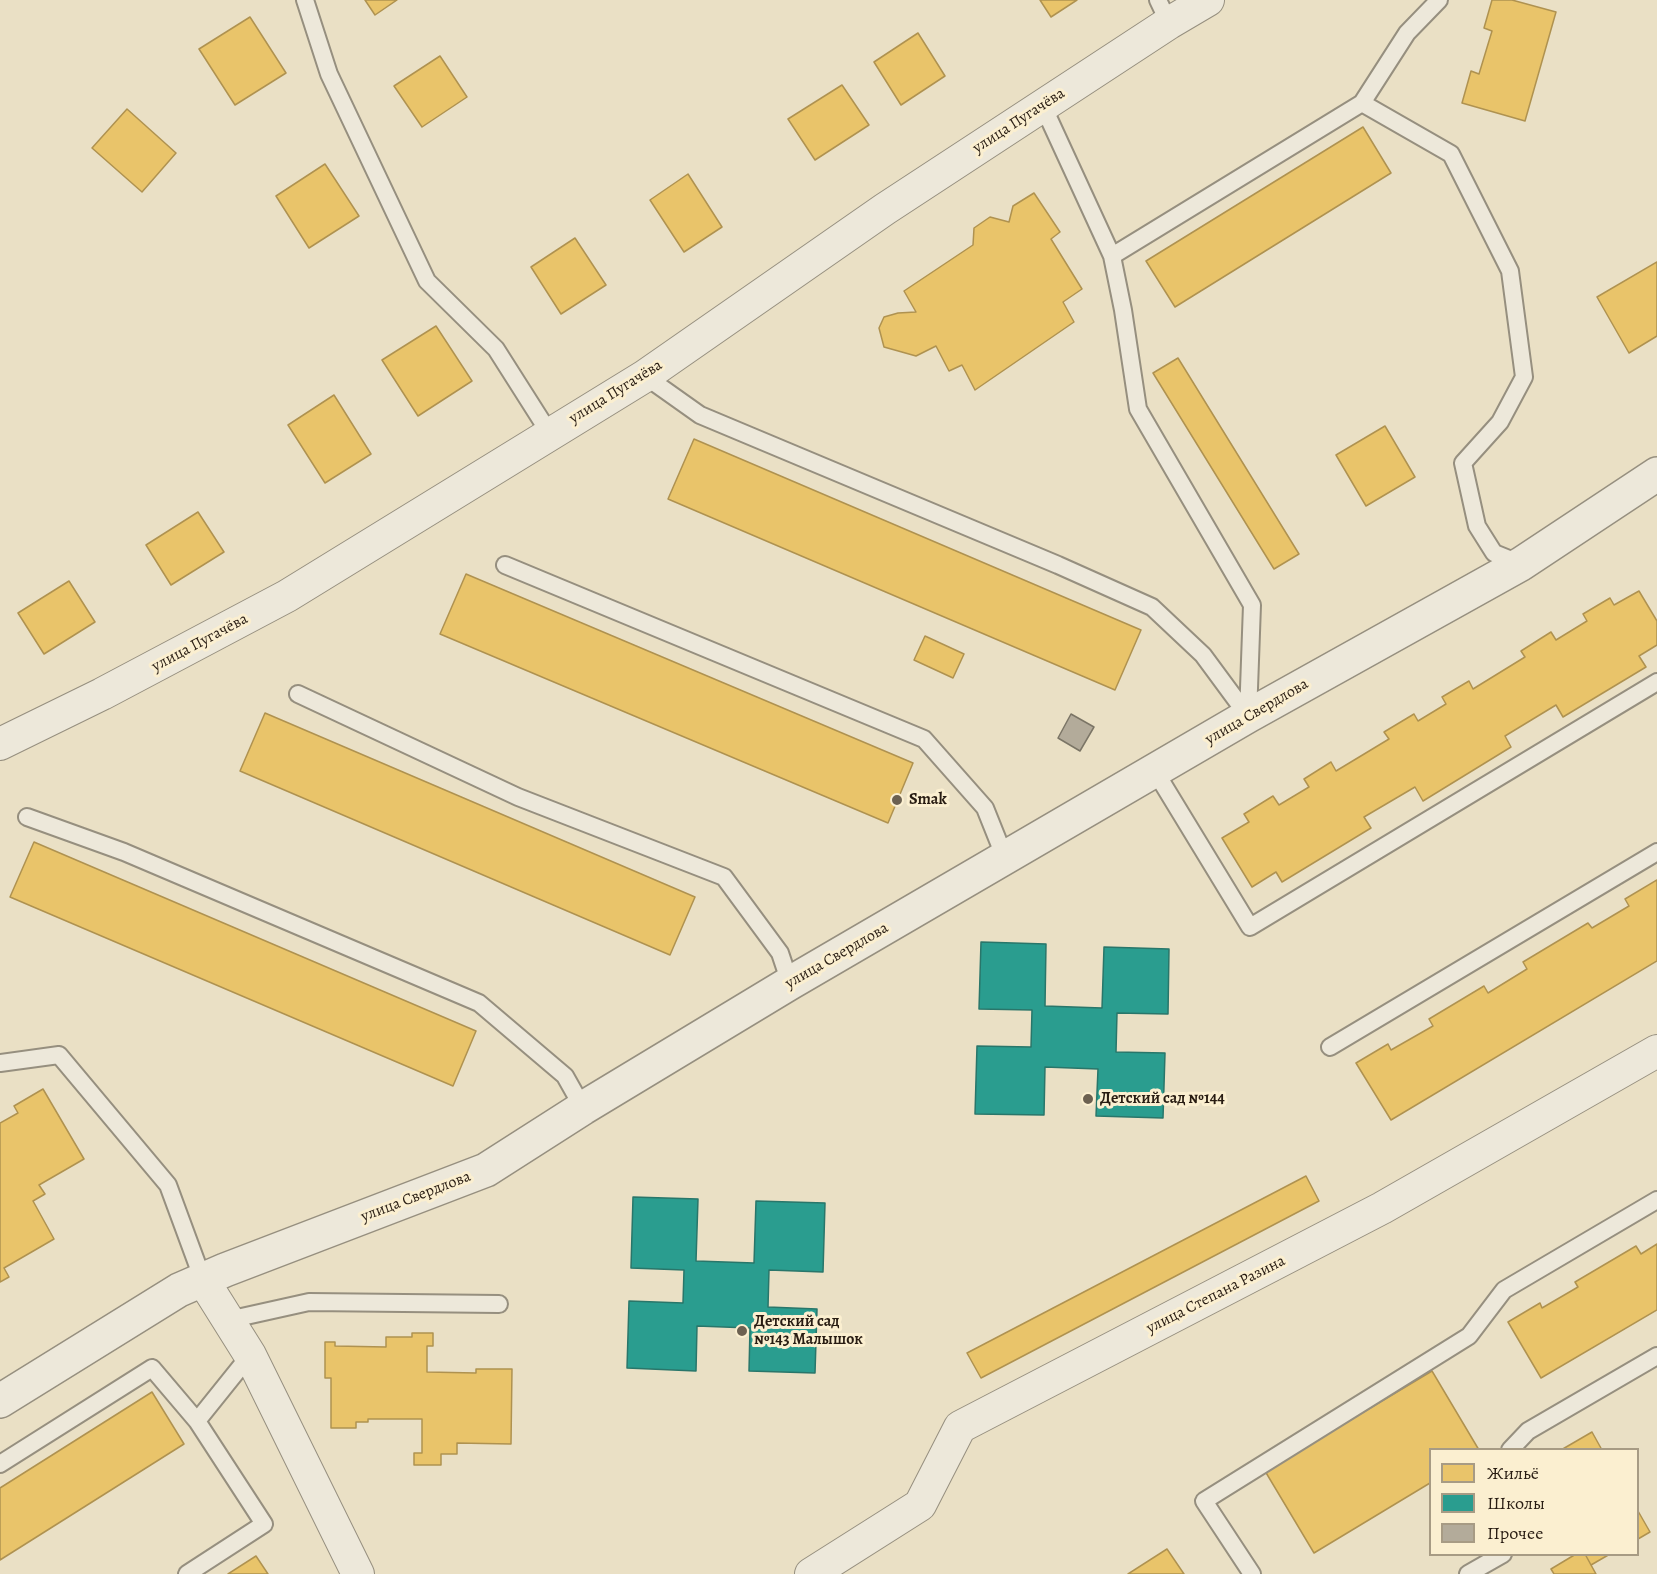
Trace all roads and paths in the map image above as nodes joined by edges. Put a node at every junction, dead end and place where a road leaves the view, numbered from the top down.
1 (305, 0) edge
2 (1208, 0) edge
3 (1439, 0) edge
4 (1164, 11) edge
5 (1362, 103) junction
6 (1043, 106) junction
7 (1112, 256) junction
8 (645, 376) junction
9 (550, 434) junction
10 (1657, 474) edge
11 (1521, 564) junction
12 (505, 566) dead end
13 (1657, 682) edge
14 (298, 694) dead end
15 (1248, 716) junction
16 (0, 744) edge
17 (1155, 771) junction
18 (27, 817) dead end
19 (1657, 852) edge
20 (1005, 858) junction
21 (790, 983) junction
22 (1330, 1047) dead end
23 (1657, 1051) edge
24 (0, 1063) edge
25 (583, 1108) junction
26 (1657, 1200) edge
27 (203, 1280) junction
28 (499, 1304) dead end
29 (228, 1320) junction
30 (250, 1355) junction
31 (1657, 1356) edge
32 (0, 1401) edge
33 (196, 1421) junction
34 (1511, 1448) edge
35 (0, 1464) edge
36 (1500, 1556) edge
37 (187, 1574) edge
38 (358, 1574) edge
39 (811, 1574) edge
40 (1252, 1574) edge
41 (1468, 1574) edge

1 - 9 lane
2 - 4 street, улица Пугачёва
3 - 5 lane
4 - 6 street, улица Пугачёва
5 - 7 lane
5 - 11 lane
6 - 7 lane
6 - 8 street, улица Пугачёва
7 - 15 lane
8 - 9 street, улица Пугачёва
8 - 15 lane
9 - 16 street, улица Пугачёва
10 - 11 street, улица Свердлова
11 - 15 street, улица Свердлова
12 - 20 lane
13 - 17 lane
14 - 21 lane
15 - 17 street, улица Свердлова
17 - 20 street, улица Свердлова
18 - 25 lane
19 - 22 lane
20 - 21 street, улица Свердлова
21 - 25 street, улица Свердлова
23 - 39 street, улица Степана Разина
24 - 27 lane
25 - 27 street, улица Свердлова
26 - 40 lane
27 - 29 street
27 - 32 street, улица Свердлова
28 - 29 lane
29 - 30 street
30 - 33 lane
30 - 38 street
31 - 34 lane
33 - 35 lane
33 - 37 lane
36 - 41 lane

